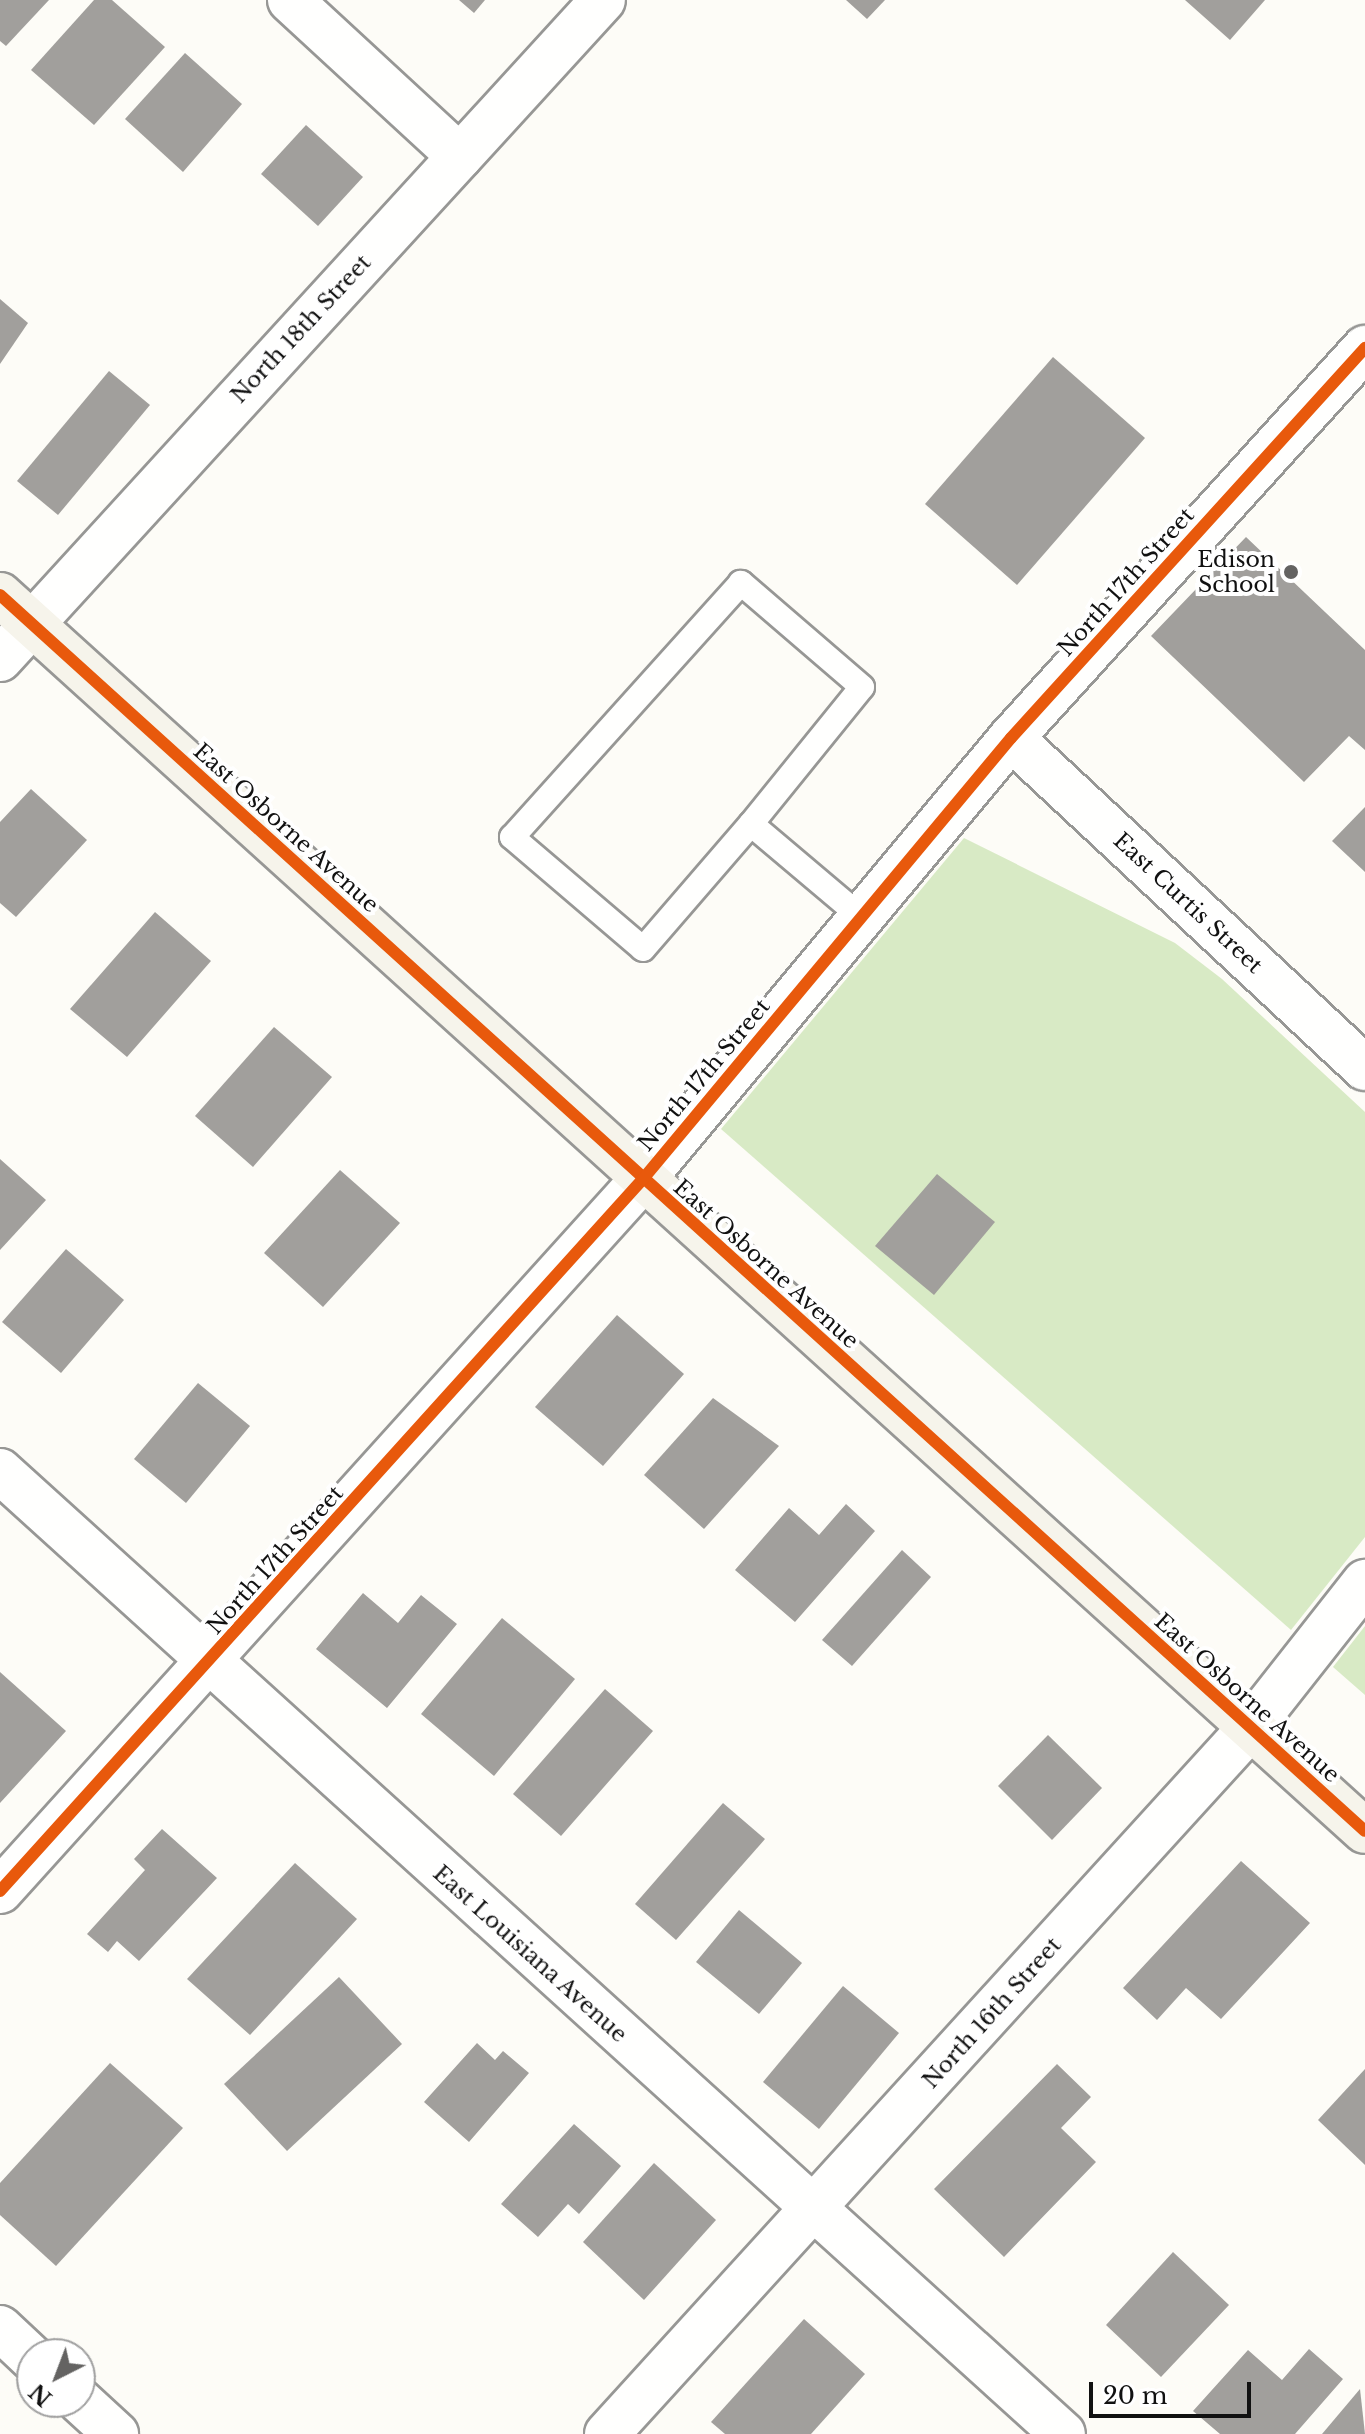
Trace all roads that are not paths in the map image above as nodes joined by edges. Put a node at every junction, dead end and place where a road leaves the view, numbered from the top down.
1 (290, 0) edge
2 (603, 0) edge
3 (460, 157) junction
4 (1365, 348) edge
5 (16, 610) edge
6 (0, 659) edge
7 (1011, 738) junction
8 (751, 824) junction
9 (861, 917) junction
10 (1365, 1068) edge
11 (643, 1179) junction
12 (0, 1471) edge
13 (1365, 1582) edge
14 (210, 1662) junction
15 (1250, 1728) junction
16 (1365, 1831) edge
17 (0, 1891) edge
18 (813, 2211) junction
19 (0, 2328) edge
20 (16, 2343) edge
21 (96, 2416) edge
22 (116, 2434) edge
23 (607, 2434) edge
24 (1063, 2434) edge

1 - 3 street
2 - 3 street, North 18th Street
3 - 5 street, North 18th Street
4 - 7 street, North 17th Street
5 - 6 street, North 18th Street
5 - 11 street, East Osborne Avenue
7 - 9 street, North 17th Street
7 - 10 street, East Curtis Street
8 - 8 lane
8 - 9 lane
9 - 11 street, North 17th Street
11 - 14 street, North 17th Street
11 - 15 street, East Osborne Avenue
12 - 14 street, East Louisiana Avenue
13 - 15 street, North 16th Street
14 - 17 street, North 17th Street
14 - 18 street, East Louisiana Avenue
15 - 16 street, East Osborne Avenue
15 - 18 street, North 16th Street
18 - 23 street, North 16th Street
18 - 24 street, East Louisiana Avenue
19 - 20 street
21 - 22 street

